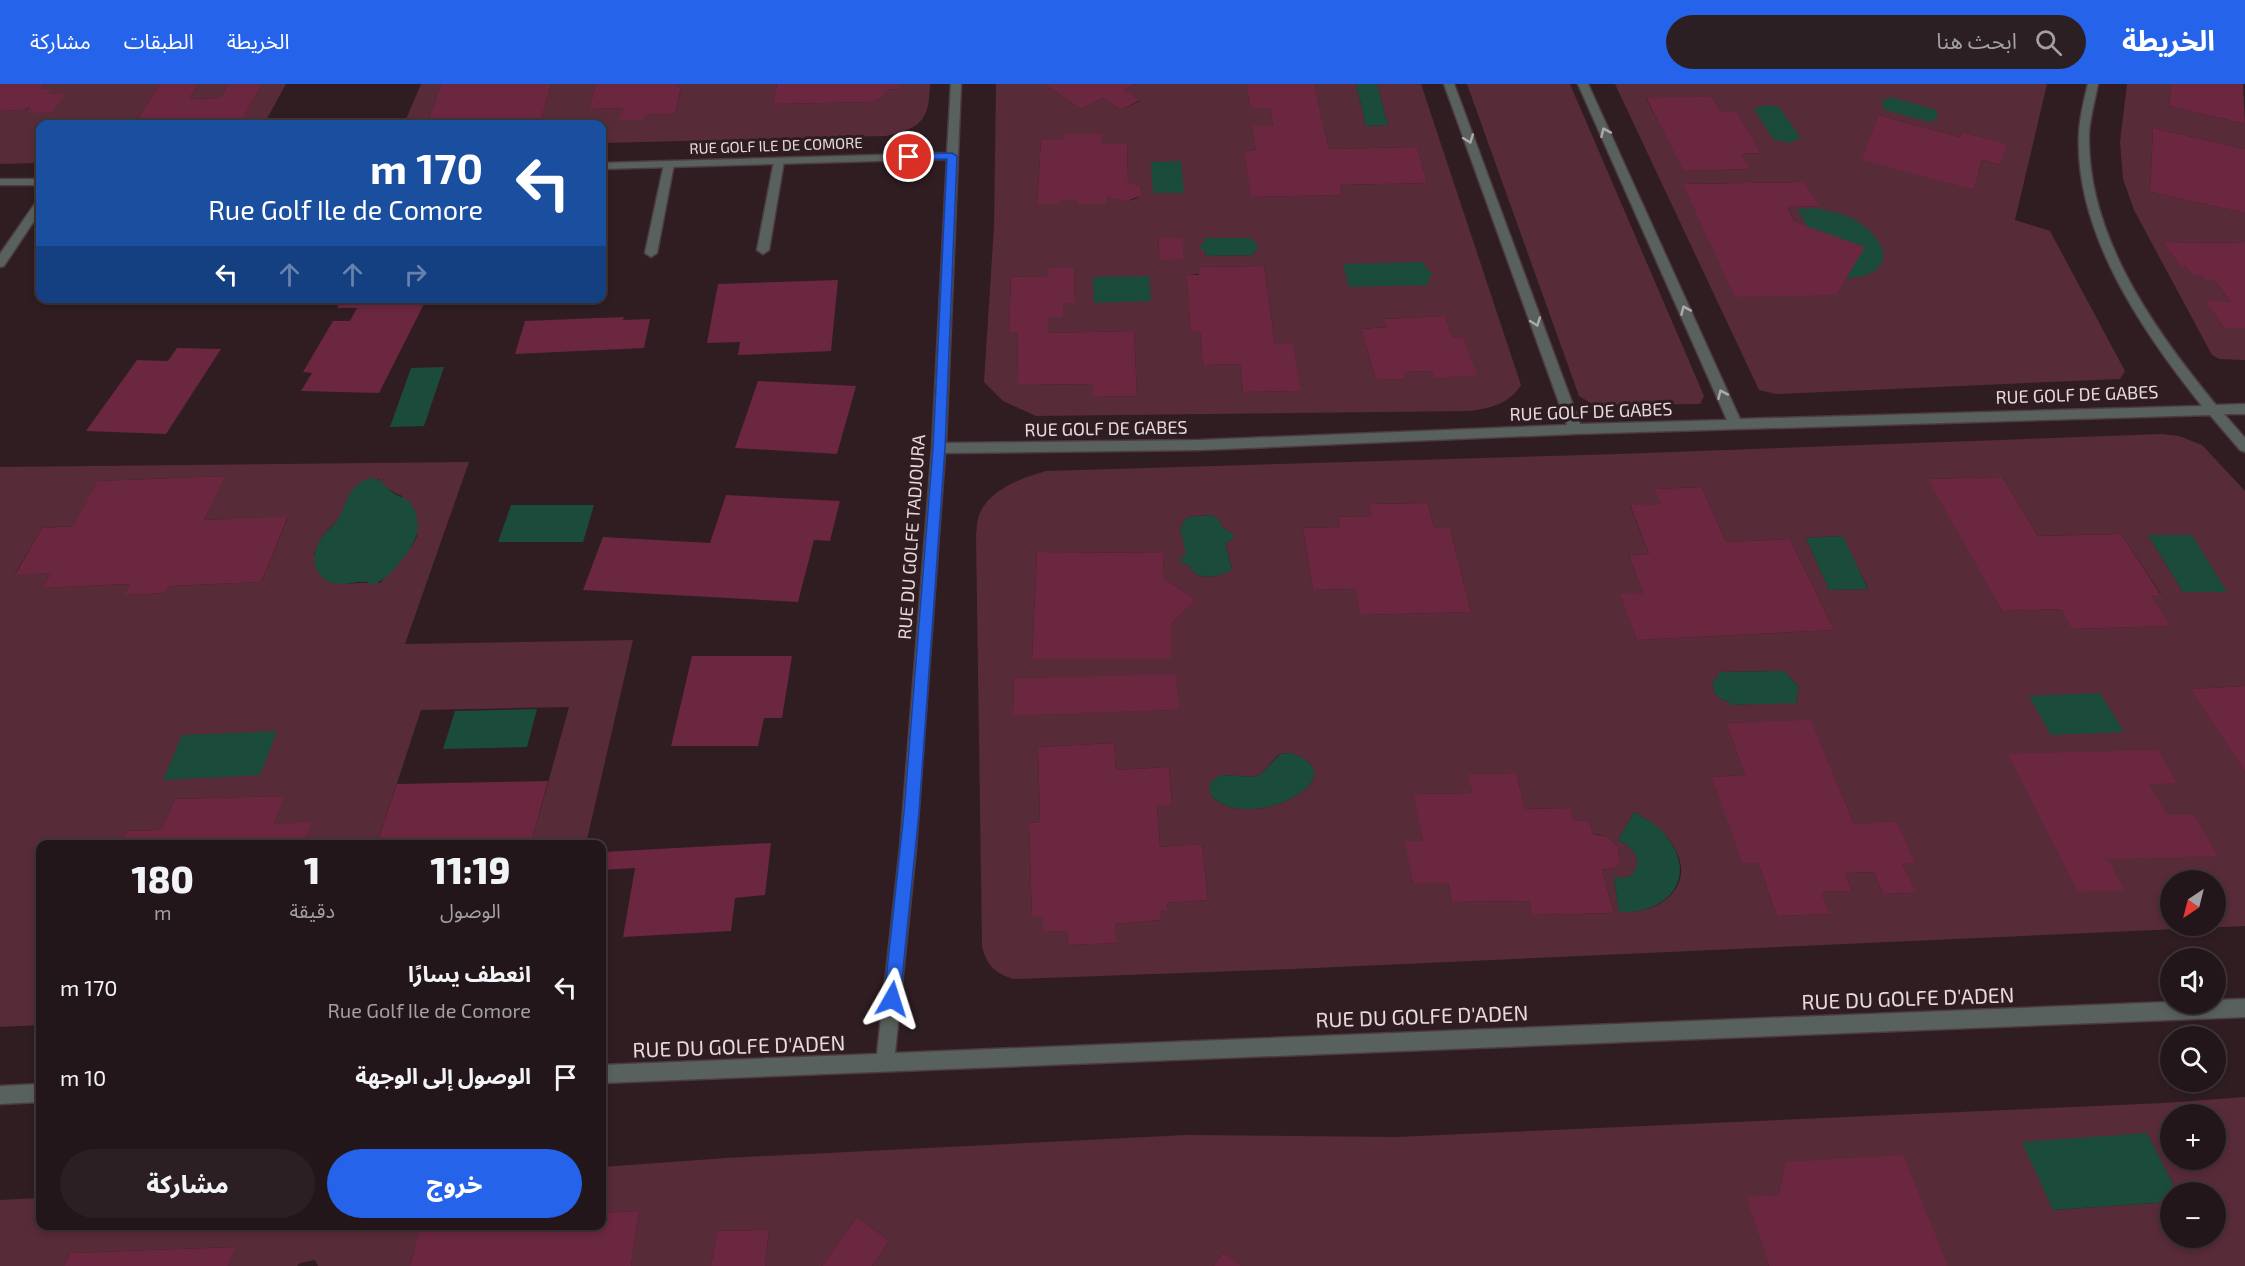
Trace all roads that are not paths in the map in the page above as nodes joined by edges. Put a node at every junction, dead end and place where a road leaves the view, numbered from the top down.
1 (956, 84) edge
2 (1449, 84) edge
3 (1583, 84) edge
4 (2093, 84) edge
5 (952, 156) junction
6 (779, 161) junction
7 (669, 164) junction
8 (606, 166) edge
9 (0, 182) edge
10 (36, 182) edge
11 (36, 210) edge
12 (763, 250) dead end
13 (651, 252) dead end
14 (0, 263) edge
15 (2213, 409) junction
16 (2245, 409) edge
17 (1736, 425) junction
18 (1575, 429) junction
19 (2245, 447) edge
20 (939, 448) junction
21 (2245, 1008) edge
22 (885, 1064) junction
23 (606, 1074) edge
24 (36, 1093) edge
25 (0, 1095) edge

1 - 5 street, RUE DU GOLFE TADJOURA
2 -> 18 street
17 -> 3 street
4 - 15 street
5 - 6 street, RUE GOLF ILE DE COMORE
5 - 20 street, RUE DU GOLFE TADJOURA
6 - 7 street, RUE GOLF ILE DE COMORE
6 - 12 street
7 - 8 street, RUE GOLF ILE DE COMORE
7 - 13 street
9 - 10 street
11 - 14 street
15 - 16 street, RUE GOLF DE GABES
15 - 17 street, RUE GOLF DE GABES
15 - 19 street
17 - 18 street, RUE GOLF DE GABES
18 - 20 street, RUE GOLF DE GABES
20 - 22 street, RUE DU GOLFE TADJOURA
21 - 22 street, RUE DU GOLFE D'ADEN
22 - 23 street, RUE DU GOLFE D'ADEN
24 - 25 street

